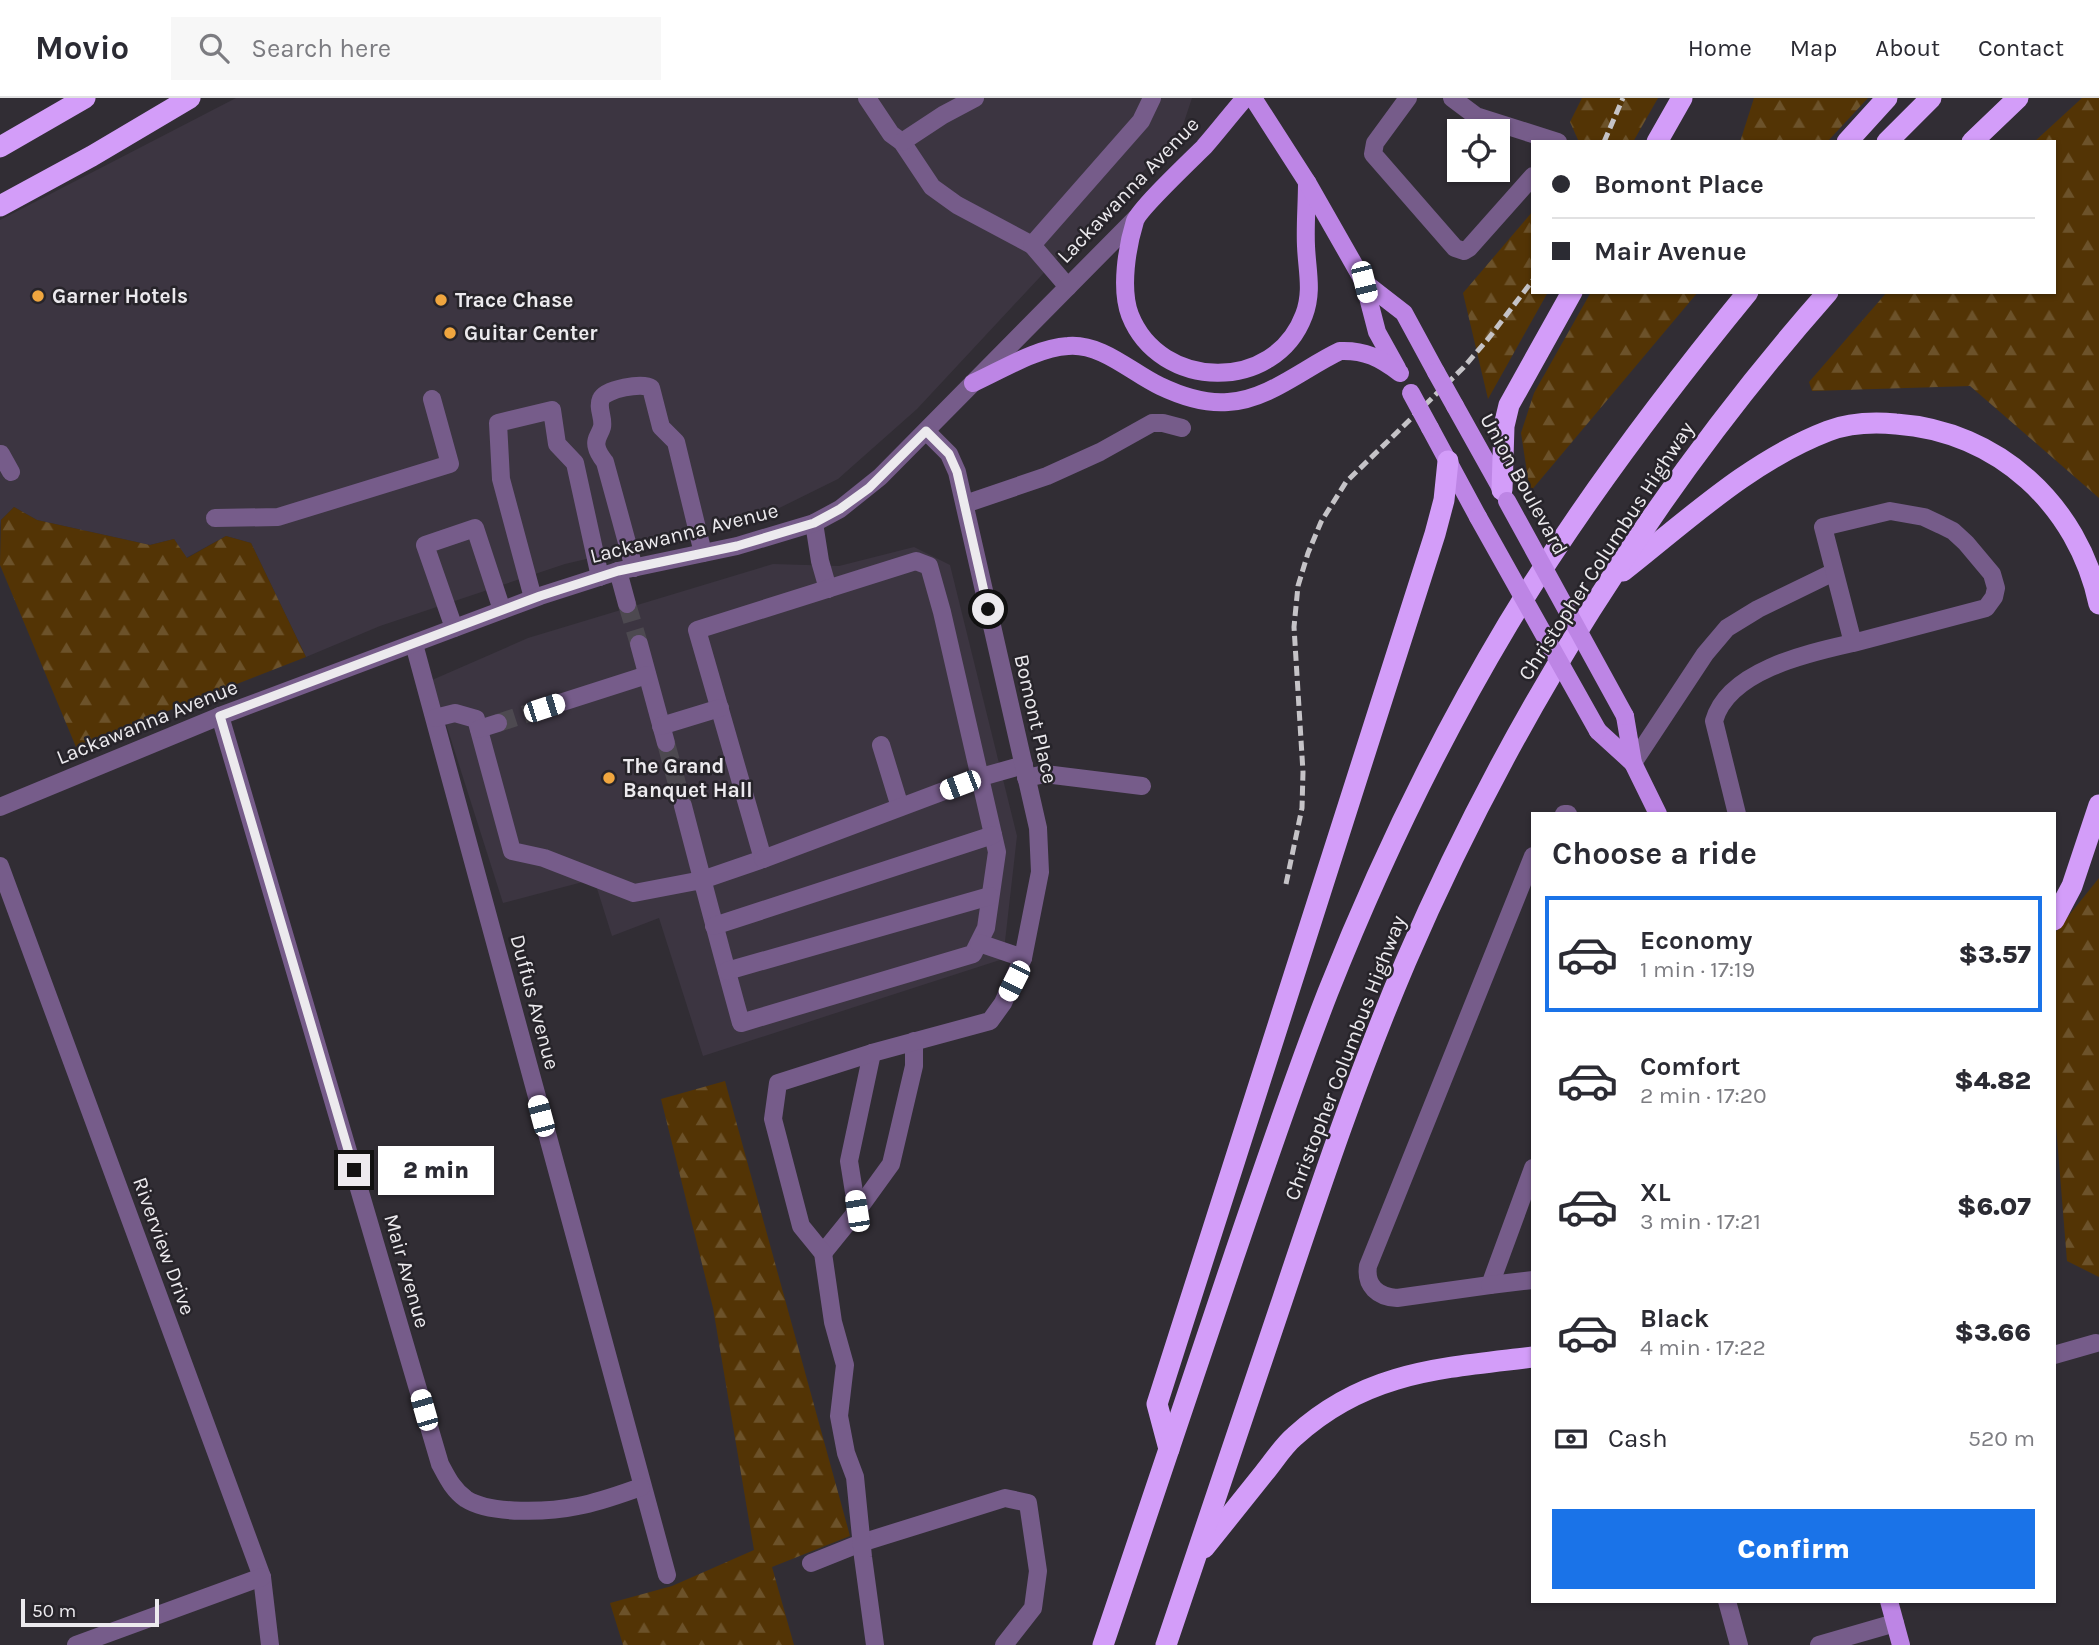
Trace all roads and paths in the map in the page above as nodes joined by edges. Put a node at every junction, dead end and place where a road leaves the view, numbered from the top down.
1 (85, 98) edge
2 (190, 98) edge
3 (867, 98) edge
4 (975, 98) edge
5 (1152, 98) edge
6 (1245, 98) edge
7 (1253, 98) edge
8 (1408, 98) edge
9 (1452, 98) edge
10 (1682, 98) edge
11 (1887, 98) edge
12 (1931, 98) edge
13 (2018, 98) edge
14 (1552, 140) edge
15 (1658, 140) edge
16 (1849, 140) edge
17 (1888, 140) edge
18 (1974, 140) edge
19 (902, 142) junction
20 (0, 147) edge
21 (1531, 178) edge
22 (1307, 182) junction
23 (0, 206) edge
24 (1136, 218) junction
25 (1032, 245) junction
26 (1364, 282) junction
27 (1068, 287) junction
28 (1571, 294) edge
29 (1746, 294) edge
30 (1826, 294) edge
31 (1400, 373) junction
32 (973, 383) junction
33 (432, 399) dead end
34 (1182, 428) dead end
35 (926, 431) junction
36 (1, 454) edge
37 (1448, 461) junction
38 (10, 472) dead end
39 (1505, 496) junction
40 (964, 504) junction
41 (215, 518) dead end
42 (814, 523) junction
43 (703, 553) junction
44 (626, 569) junction
45 (1835, 572) junction
46 (600, 577) junction
47 (1609, 582) junction
48 (828, 589) junction
49 (533, 598) junction
50 (627, 604) tunnel mouth
51 (2099, 604) edge
52 (502, 610) junction
53 (454, 628) junction
54 (1853, 643) junction
55 (414, 644) junction
56 (639, 644) tunnel mouth
57 (647, 675) junction
58 (544, 708) tunnel mouth
59 (720, 708) junction
60 (220, 716) junction
61 (435, 718) junction
62 (498, 723) tunnel mouth
63 (478, 729) junction
64 (881, 746) dead end
65 (1633, 763) junction
66 (1025, 772) junction
67 (981, 777) junction
68 (1142, 786) dead end
69 (2099, 805) edge
70 (683, 806) tunnel mouth
71 (0, 807) edge
72 (900, 807) junction
73 (1657, 812) edge
74 (1737, 812) edge
75 (993, 835) junction
76 (763, 859) junction
77 (1531, 861) edge
78 (0, 866) edge
79 (702, 880) junction
80 (990, 896) junction
81 (2056, 916) edge
82 (714, 926) junction
83 (979, 943) junction
84 (1023, 958) junction
85 (727, 971) junction
86 (914, 1041) junction
87 (872, 1053) junction
88 (1531, 1173) edge
89 (857, 1211) junction
90 (823, 1253) junction
91 (1531, 1280) edge
92 (1490, 1285) junction
93 (2096, 1343) dead end
94 (2056, 1354) edge
95 (1531, 1357) edge
96 (1169, 1449) junction
97 (641, 1487) junction
98 (861, 1543) junction
99 (1196, 1558) junction
100 (811, 1563) dead end
101 (667, 1575) dead end
102 (262, 1577) junction
103 (1728, 1603) edge
104 (1890, 1603) edge
105 (1895, 1623) junction
106 (76, 1645) edge
107 (270, 1645) edge
108 (875, 1645) edge
109 (1004, 1645) edge
110 (1103, 1645) edge
111 (1166, 1645) edge
112 (1739, 1645) edge
113 (1819, 1645) edge
114 (1901, 1645) edge

1 - 20 highway
2 - 23 highway
3 - 19 street
4 - 19 street
5 - 25 street
6 - 24 main road, Lackawanna Avenue
7 - 22 main road, Union Boulevard
8 - 21 street
9 - 14 street
10 - 15 highway
11 - 16 highway
12 - 17 highway
13 - 18 highway
19 - 25 street
22 - 24 main road
22 - 26 main road, Union Boulevard
24 - 27 street, Lackawanna Avenue
25 - 27 street
26 - 31 main road, Union Boulevard
26 - 39 main road, Union Boulevard, bridge
27 - 32 street, Lackawanna Avenue
28 - 39 highway
29 - 96 highway, Christopher Columbus Highway
30 - 47 highway, Christopher Columbus Highway
31 - 32 main road
31 - 37 main road, Union Boulevard, bridge
32 - 35 street, Lackawanna Avenue
33 - 41 street
34 - 40 street
35 - 40 street, Bomont Place
35 - 42 street, Lackawanna Avenue
36 - 38 street
37 - 65 main road, Union Boulevard, bridge
37 - 96 highway
39 - 65 main road, Union Boulevard, bridge
40 - 66 street, Bomont Place
42 - 43 street, Lackawanna Avenue
42 - 48 street
43 - 44 street, Lackawanna Avenue
43 - 44 street
44 - 46 street, Lackawanna Avenue
44 - 50 street
45 - 54 street
45 - 54 street
45 - 65 street
46 - 49 street, Lackawanna Avenue
46 - 49 street
47 - 51 highway
47 - 99 highway, Christopher Columbus Highway
48 - 59 street
48 - 67 street
49 - 52 street, Lackawanna Avenue
52 - 53 street, Lackawanna Avenue
52 - 53 street
53 - 55 street, Lackawanna Avenue
54 - 74 street
55 - 60 street, Lackawanna Avenue
55 - 61 street, Duffus Avenue
56 - 57 street
57 - 58 street
57 - 59 street
59 - 76 street
60 - 71 street, Lackawanna Avenue
60 - 97 street, Mair Avenue
61 - 63 street
61 - 97 street, Duffus Avenue
62 - 63 street
63 - 79 street
64 - 72 street
65 - 73 main road, Union Boulevard
66 - 67 street
66 - 68 street
66 - 84 street, Bomont Place
67 - 72 street
67 - 75 street
69 - 81 highway
70 - 79 street
72 - 76 street
75 - 80 street
75 - 82 street
76 - 79 street
77 - 92 street
78 - 102 street, Riverview Drive
79 - 82 street
80 - 83 street
80 - 85 street
82 - 85 street
83 - 84 street
83 - 85 street
84 - 86 street, Bomont Place
86 - 87 street
86 - 89 street
87 - 89 street
87 - 90 street
88 - 92 street
89 - 90 street
90 - 98 street
91 - 92 street
93 - 94 street
95 - 99 highway
96 - 110 highway, Christopher Columbus Highway
97 - 101 street, Duffus Avenue
98 - 100 street
98 - 108 street
98 - 109 street
99 - 111 highway, Christopher Columbus Highway
102 - 106 street
102 - 107 street, Riverview Drive
103 - 112 street
104 - 105 main road
105 - 113 street
105 - 114 main road

